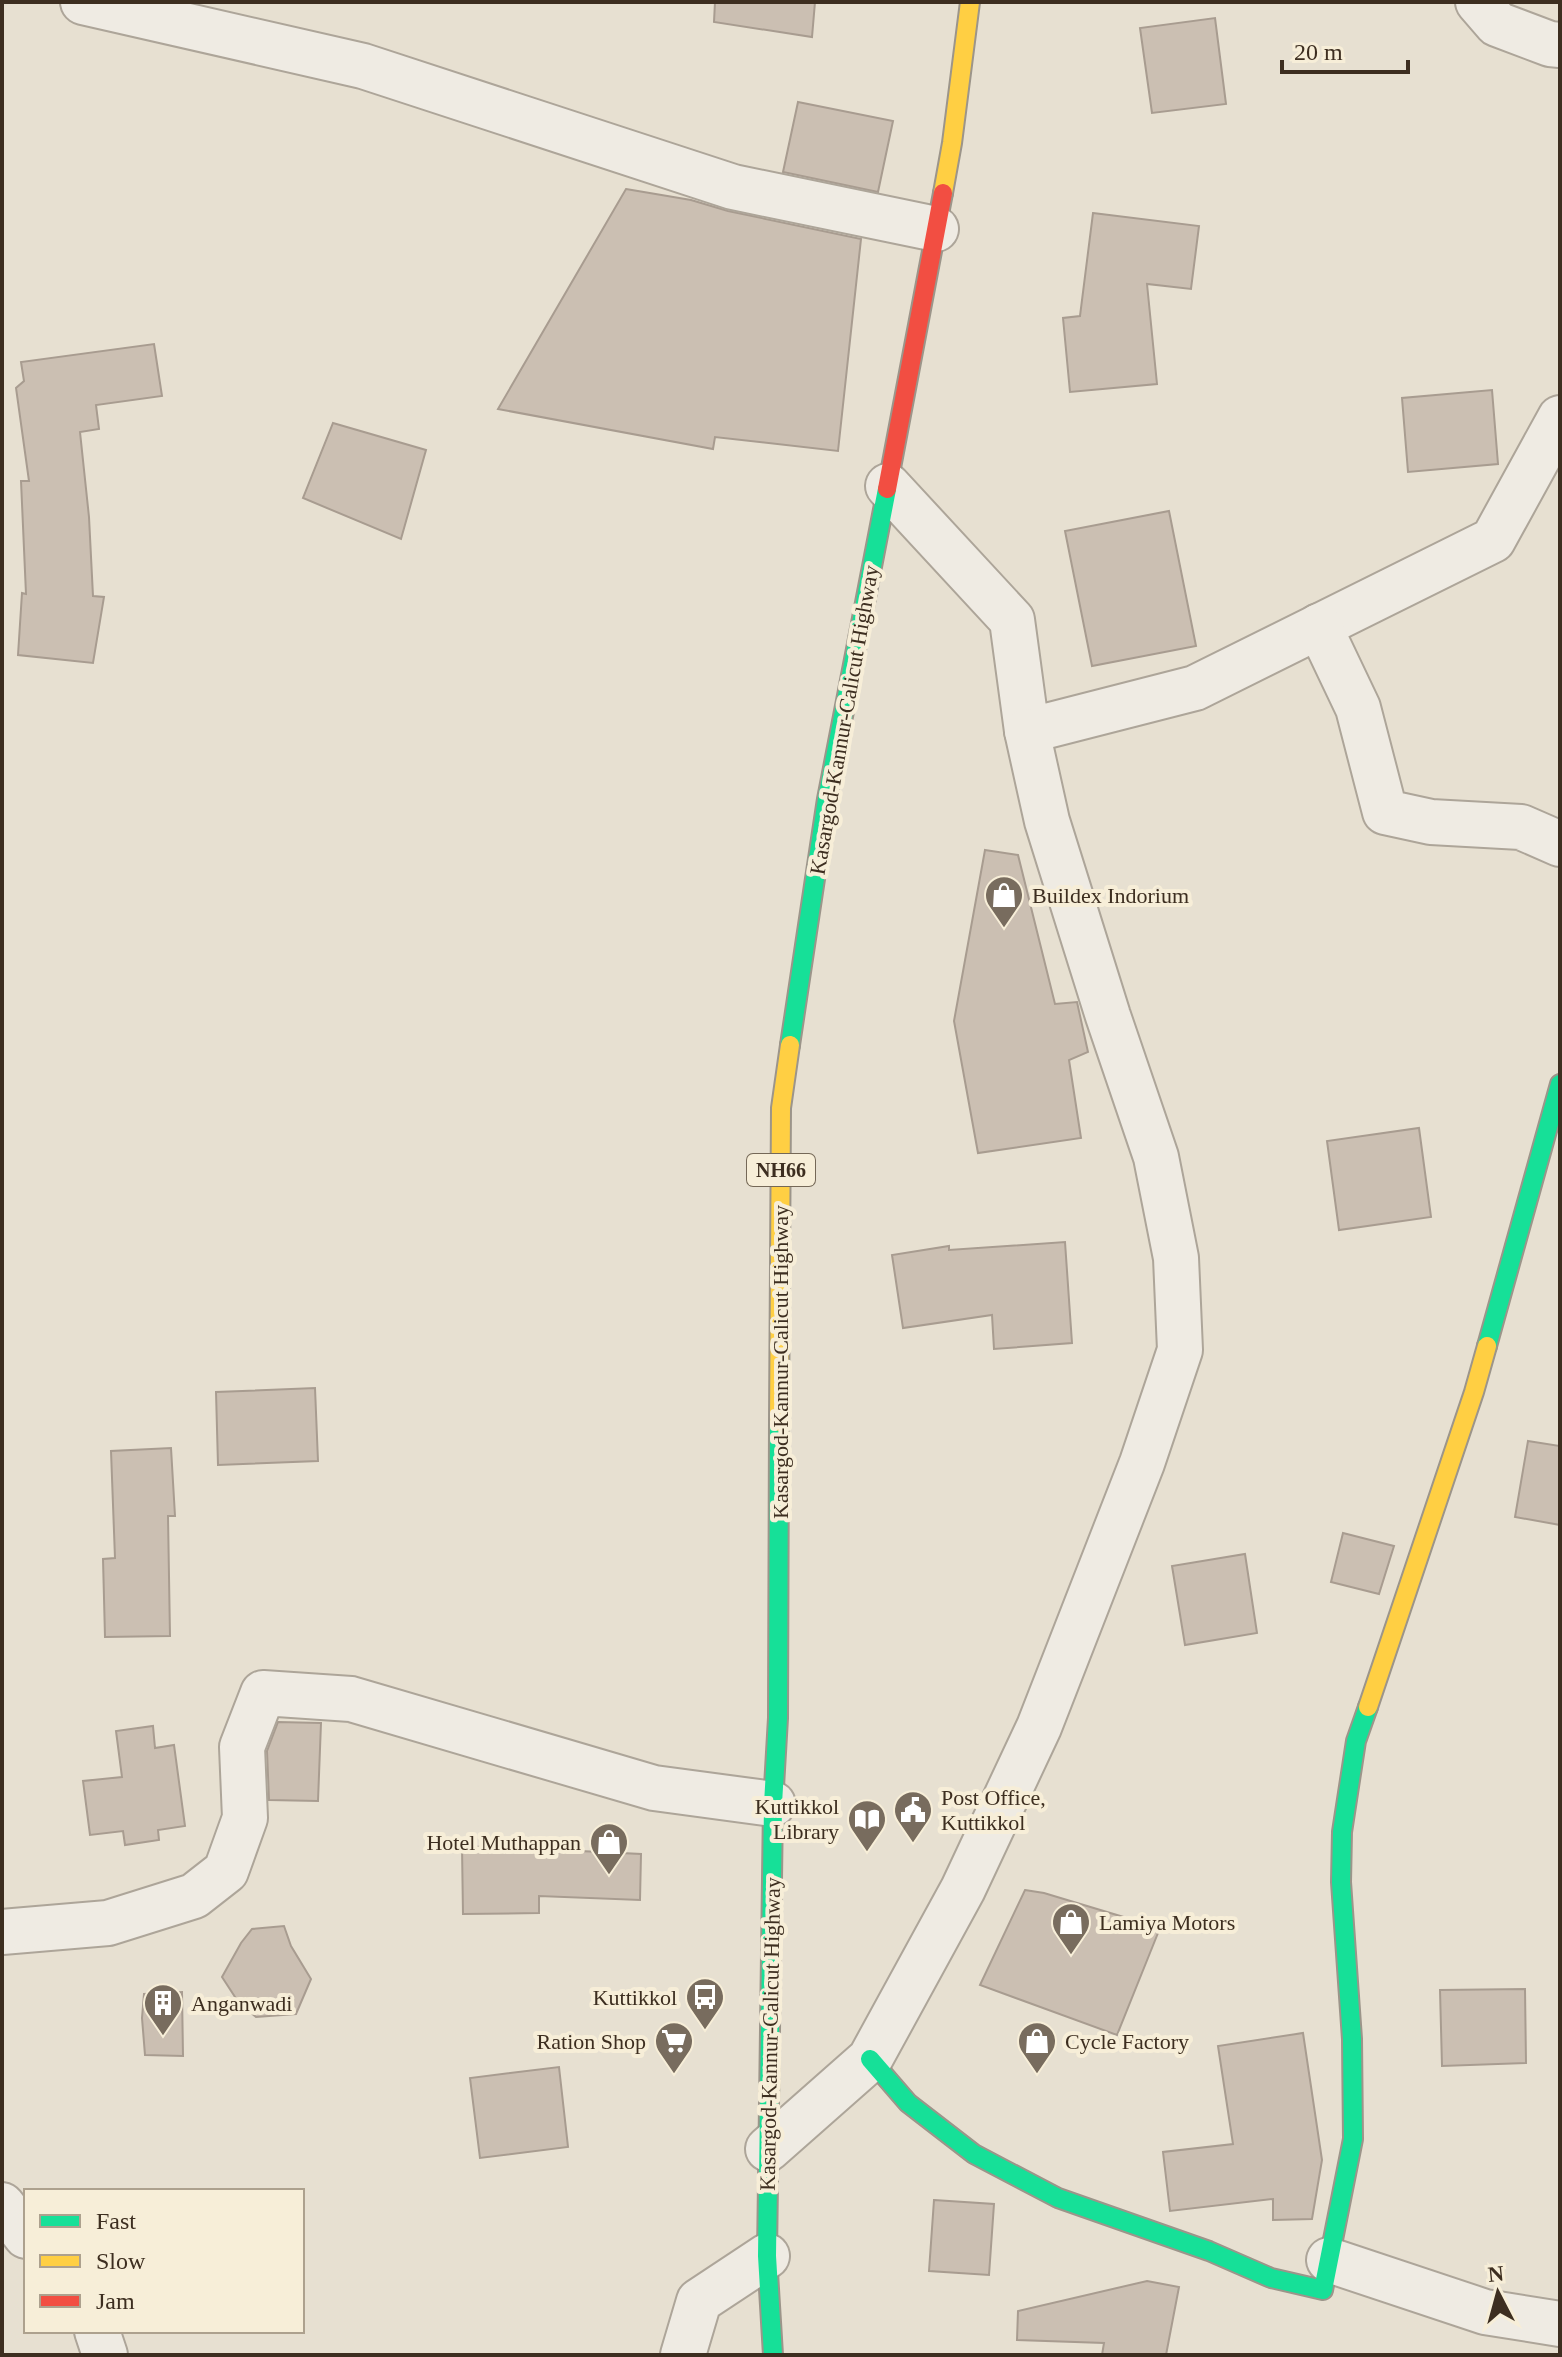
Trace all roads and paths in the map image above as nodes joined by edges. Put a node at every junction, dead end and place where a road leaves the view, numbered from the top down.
1 (83, 2) edge
2 (970, 2) edge
3 (1478, 2) edge
4 (1560, 45) edge
5 (936, 229) junction
6 (1560, 418) edge
7 (888, 486) junction
8 (1319, 626) junction
9 (1027, 731) junction
10 (1560, 844) edge
11 (1560, 1084) edge
12 (773, 1804) junction
13 (2, 1932) edge
14 (870, 2059) junction
15 (768, 2149) junction
16 (2, 2205) edge
17 (24, 2233) edge
18 (767, 2256) junction
19 (1329, 2260) junction
20 (1560, 2324) edge
21 (98, 2333) edge
22 (105, 2355) edge
23 (683, 2355) edge
24 (773, 2355) edge

1 - 5 street
2 - 5 main road, Kasargod-Kannur-Calicut Highway / NH66
3 - 4 street
5 - 7 main road, Kasargod-Kannur-Calicut Highway / NH66
6 - 8 street
7 - 9 street
7 - 12 main road, Kasargod-Kannur-Calicut Highway / NH66
8 - 9 street
8 - 10 street
9 - 14 street
11 - 19 main road
12 - 13 street
12 - 15 main road, Kasargod-Kannur-Calicut Highway / NH66
14 - 15 street
14 - 19 main road
15 - 18 main road, Kasargod-Kannur-Calicut Highway / NH66
16 - 17 street
18 - 23 street
18 - 24 main road, Kasargod-Kannur-Calicut Highway / NH66
19 - 20 street
21 - 22 street

